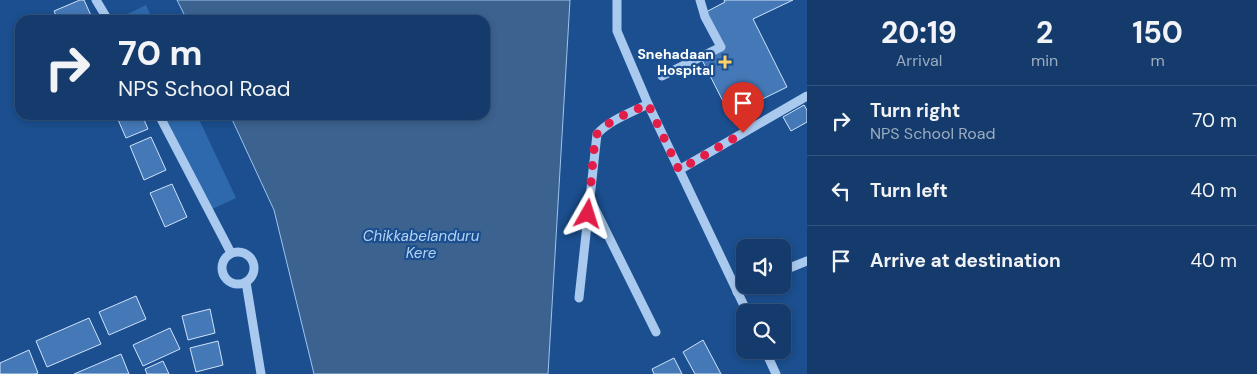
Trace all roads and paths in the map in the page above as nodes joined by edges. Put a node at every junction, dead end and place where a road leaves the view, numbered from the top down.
1 (96, 0) edge
2 (617, 0) edge
3 (700, 0) edge
4 (105, 15) edge
5 (662, 76) dead end
6 (807, 96) edge
7 (648, 104) junction
8 (161, 120) edge
9 (679, 170) junction
10 (589, 197) junction
11 (231, 253) junction
12 (807, 261) edge
13 (791, 268) edge
14 (246, 282) junction
15 (736, 290) edge
16 (579, 298) dead end
17 (656, 332) dead end
18 (769, 359) edge
19 (261, 374) edge
20 (776, 374) edge

1 - 4 street
2 - 7 street
3 - 5 street
6 - 9 street
7 - 9 street
7 - 10 street
8 - 11 street
9 - 15 street
10 - 16 street
10 - 17 street
11 - 14 street
11 - 14 street
12 - 13 street
14 - 19 street
18 - 20 street

